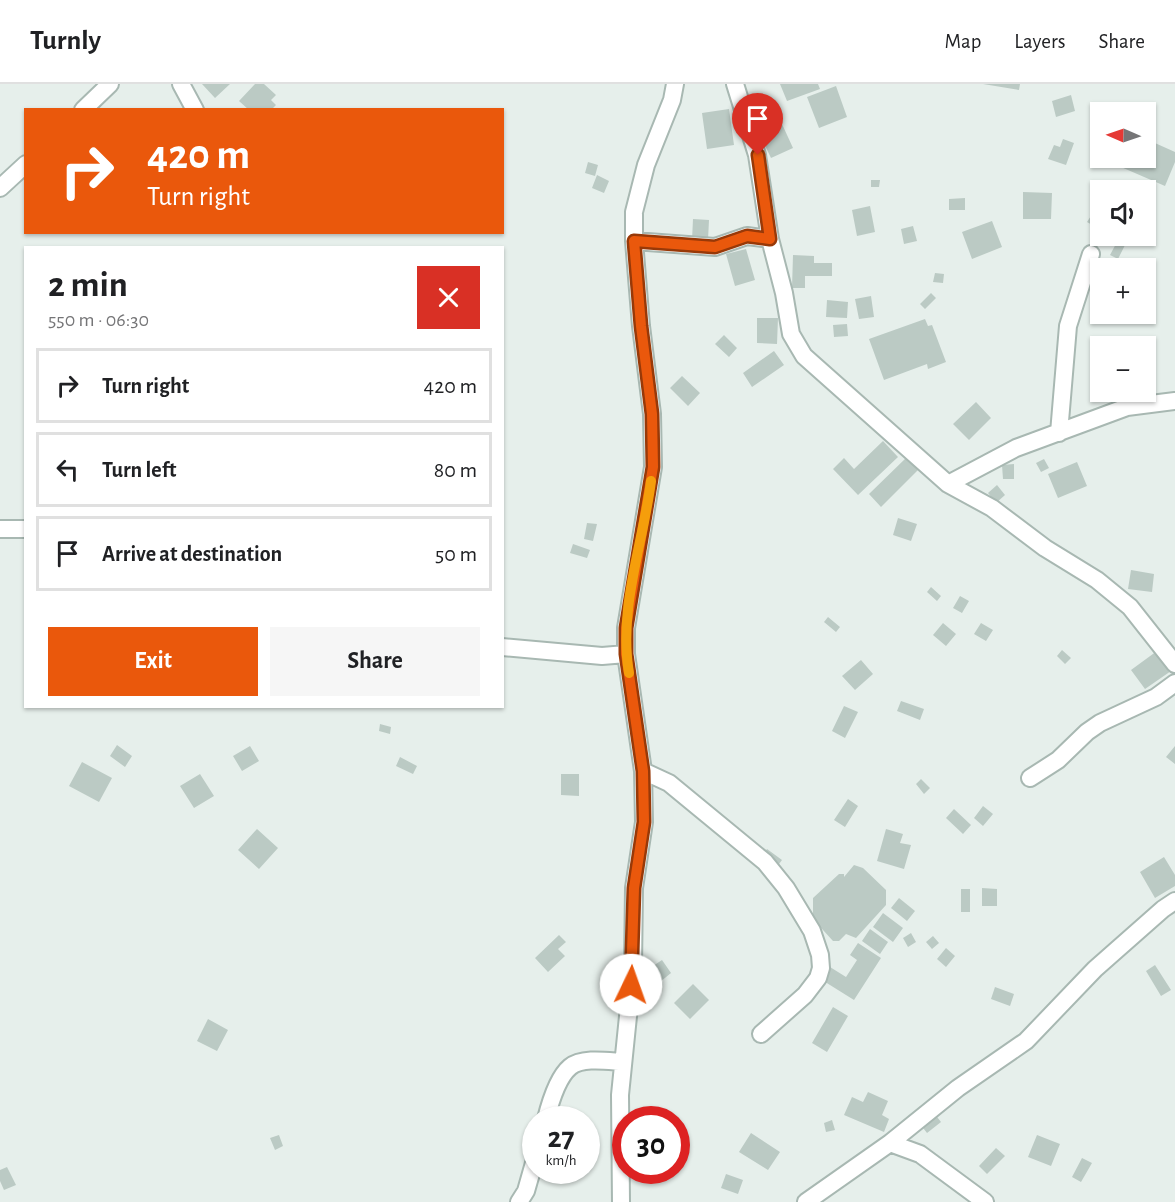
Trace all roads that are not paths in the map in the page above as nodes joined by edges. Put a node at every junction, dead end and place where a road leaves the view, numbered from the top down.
1 (110, 84) edge
2 (181, 84) edge
3 (675, 84) edge
4 (735, 84) edge
5 (85, 108) edge
6 (194, 108) edge
7 (24, 166) edge
8 (0, 188) edge
9 (770, 239) junction
10 (634, 241) junction
11 (1091, 254) dead end
12 (1175, 401) edge
13 (1059, 433) junction
14 (948, 484) junction
15 (0, 529) edge
16 (24, 529) edge
17 (504, 647) edge
18 (626, 654) junction
19 (1175, 664) edge
20 (1175, 683) edge
21 (643, 771) junction
22 (1030, 778) dead end
23 (1175, 901) edge
24 (761, 1034) dead end
25 (622, 1062) junction
26 (550, 1106) edge
27 (890, 1143) junction
28 (528, 1184) edge
29 (519, 1202) edge
30 (621, 1202) edge
31 (806, 1202) edge
32 (985, 1202) edge

1 - 5 street
2 - 6 street
3 - 10 street
4 - 9 street
7 - 8 street
9 - 10 street
9 - 14 street
10 - 18 street
11 - 13 street
12 - 13 street
13 - 14 street
14 - 19 street
15 - 16 street
17 - 18 street
18 - 21 street
20 - 22 street
21 - 24 street
21 - 25 street
23 - 27 street
25 - 26 street
25 - 30 street
27 - 31 street
27 - 32 street
28 - 29 street

